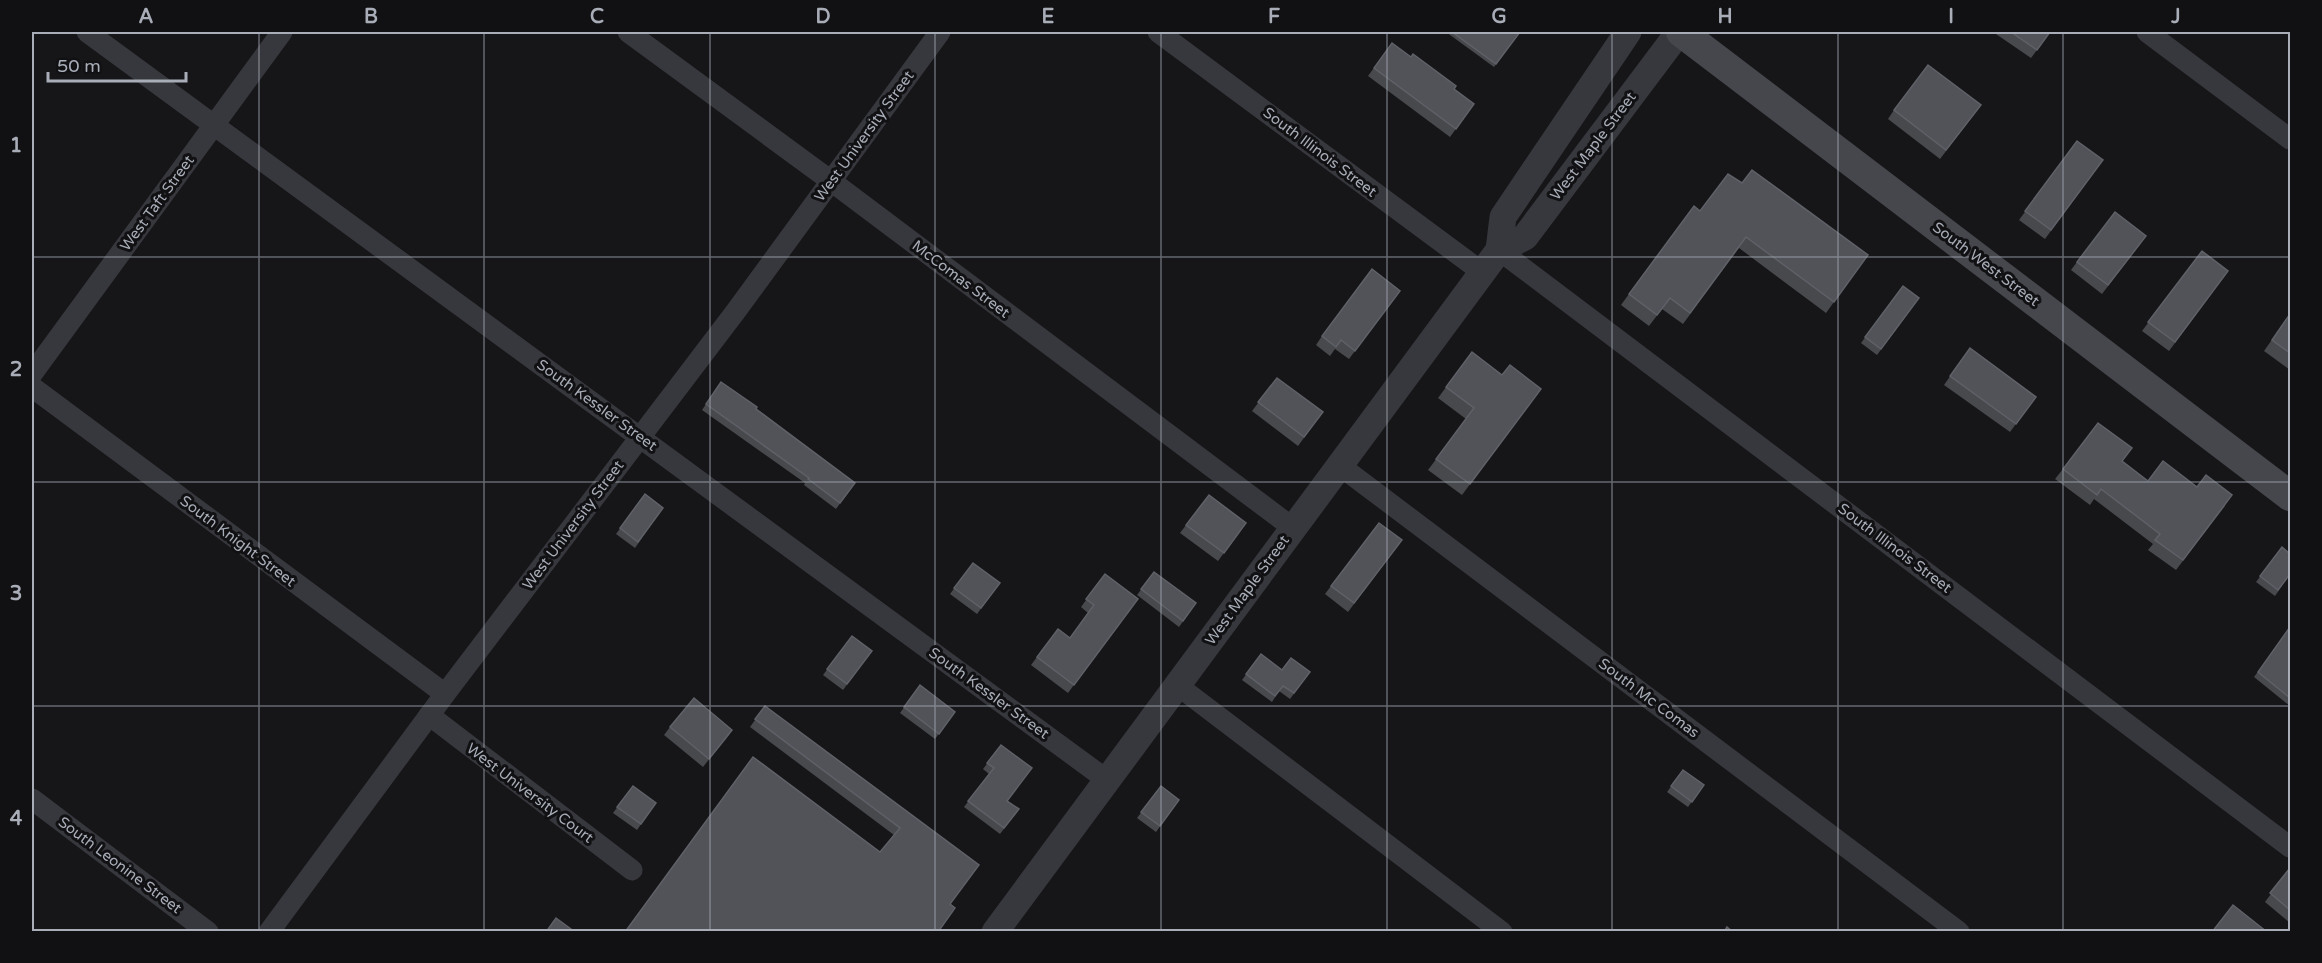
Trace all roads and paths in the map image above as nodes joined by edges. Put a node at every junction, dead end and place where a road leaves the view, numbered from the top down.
1 (87, 32) edge
2 (282, 32) edge
3 (628, 32) edge
4 (940, 32) edge
5 (1158, 32) edge
6 (1628, 32) edge
7 (1680, 32) edge
8 (2147, 32) edge
9 (214, 125) junction
10 (2290, 139) edge
11 (831, 181) junction
12 (1499, 249) junction
13 (1482, 272) junction
14 (32, 374) edge
15 (32, 387) edge
16 (640, 436) junction
17 (1339, 465) junction
18 (2290, 496) edge
19 (1293, 528) junction
20 (1177, 685) junction
21 (445, 694) junction
22 (429, 715) junction
23 (1107, 780) junction
24 (32, 799) edge
25 (2290, 847) edge
26 (632, 870) dead end
27 (208, 932) edge
28 (269, 932) edge
29 (995, 932) edge
30 (1502, 932) edge
31 (1959, 932) edge

1 - 9 street, South Kessler Street
2 - 9 street, West Taft Street
3 - 11 street, McComas Street
4 - 11 street, West University Street
5 - 13 street, South Illinois Street
6 - 12 street, West Maple Street
7 - 12 street, West Maple Street
7 - 18 main road, South West Street
8 - 10 street
9 - 14 street, West Taft Street
9 - 16 street, South Kessler Street
11 - 16 street, West University Street
11 - 19 street, McComas Street
12 - 13 street, West Maple Street
12 - 25 street, South Illinois Street
13 - 17 street, West Maple Street
15 - 21 street, South Knight Street
16 - 21 street, West University Street
16 - 23 street, South Kessler Street
17 - 19 street, West Maple Street
17 - 31 street, South Mc Comas
19 - 20 street, West Maple Street
20 - 23 street, West Maple Street
20 - 30 street
21 - 22 street, West University Street
22 - 26 street, West University Court
22 - 28 street, West University Street
23 - 29 street, West Maple Street
24 - 27 street, South Leonine Street

